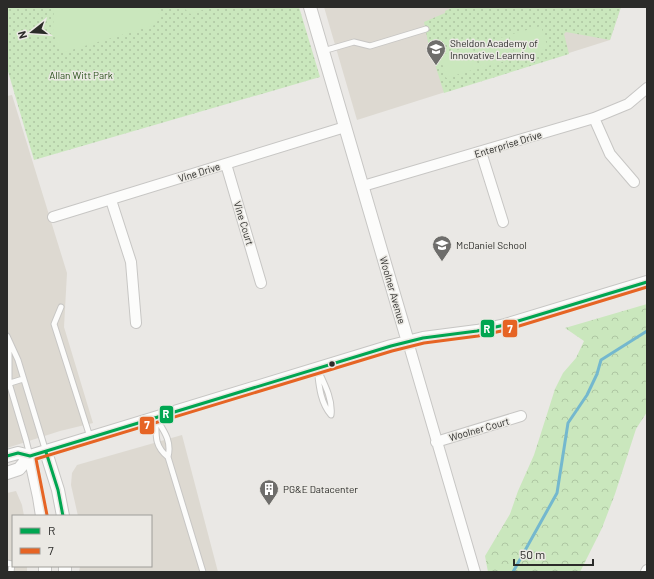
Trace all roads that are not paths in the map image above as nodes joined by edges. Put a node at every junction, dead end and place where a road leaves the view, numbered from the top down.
1 (310, 7) edge
2 (426, 29) dead end
3 (323, 51) junction
4 (647, 88) edge
5 (594, 118) junction
6 (345, 127) junction
7 (481, 152) junction
8 (226, 164) junction
9 (634, 182) dead end
10 (363, 186) junction
11 (111, 200) junction
12 (53, 217) dead end
13 (503, 222) dead end
14 (262, 282) dead end
15 (647, 282) edge
16 (61, 307) dead end
17 (136, 323) dead end
18 (7, 336) edge
19 (408, 342) junction
20 (10, 344) junction
21 (317, 368) junction
22 (24, 379) junction
23 (8, 383) edge
24 (521, 416) dead end
25 (156, 418) junction
26 (90, 438) junction
27 (436, 442) junction
28 (46, 452) junction
29 (7, 456) edge
30 (30, 456) junction
31 (168, 457) junction
32 (7, 473) edge
33 (42, 515) edge
34 (63, 515) edge
35 (7, 563) edge
36 (10, 572) edge
37 (203, 572) edge
38 (475, 572) edge

1 - 3 street, Woolner Avenue
2 - 3 lane
3 - 6 street, Woolner Avenue
4 - 5 street, Enterprise Drive
5 - 7 street, Enterprise Drive
5 - 9 street
6 - 8 street, Vine Drive
6 - 10 street, Woolner Avenue
7 - 10 street, Enterprise Drive
7 - 13 street
8 - 11 street, Vine Drive
8 - 14 street, Vine Court
10 - 19 street, Woolner Avenue
11 - 12 street, Vine Drive
11 - 17 street
15 - 19 street
16 - 26 lane
18 - 20 lane
19 - 21 street
19 - 27 street, Woolner Avenue
20 - 22 lane
20 - 23 lane
21 - 21 lane
21 - 25 street
22 - 23 lane
22 - 28 lane
23 - 30 lane
24 - 27 street, Woolner Court
25 - 26 street
25 - 31 lane
25 - 31 lane
26 - 28 street
27 - 38 street, Woolner Avenue
28 - 30 street
28 - 34 street
29 - 30 street
30 - 32 street
30 - 33 street
31 - 37 lane
35 - 36 lane

